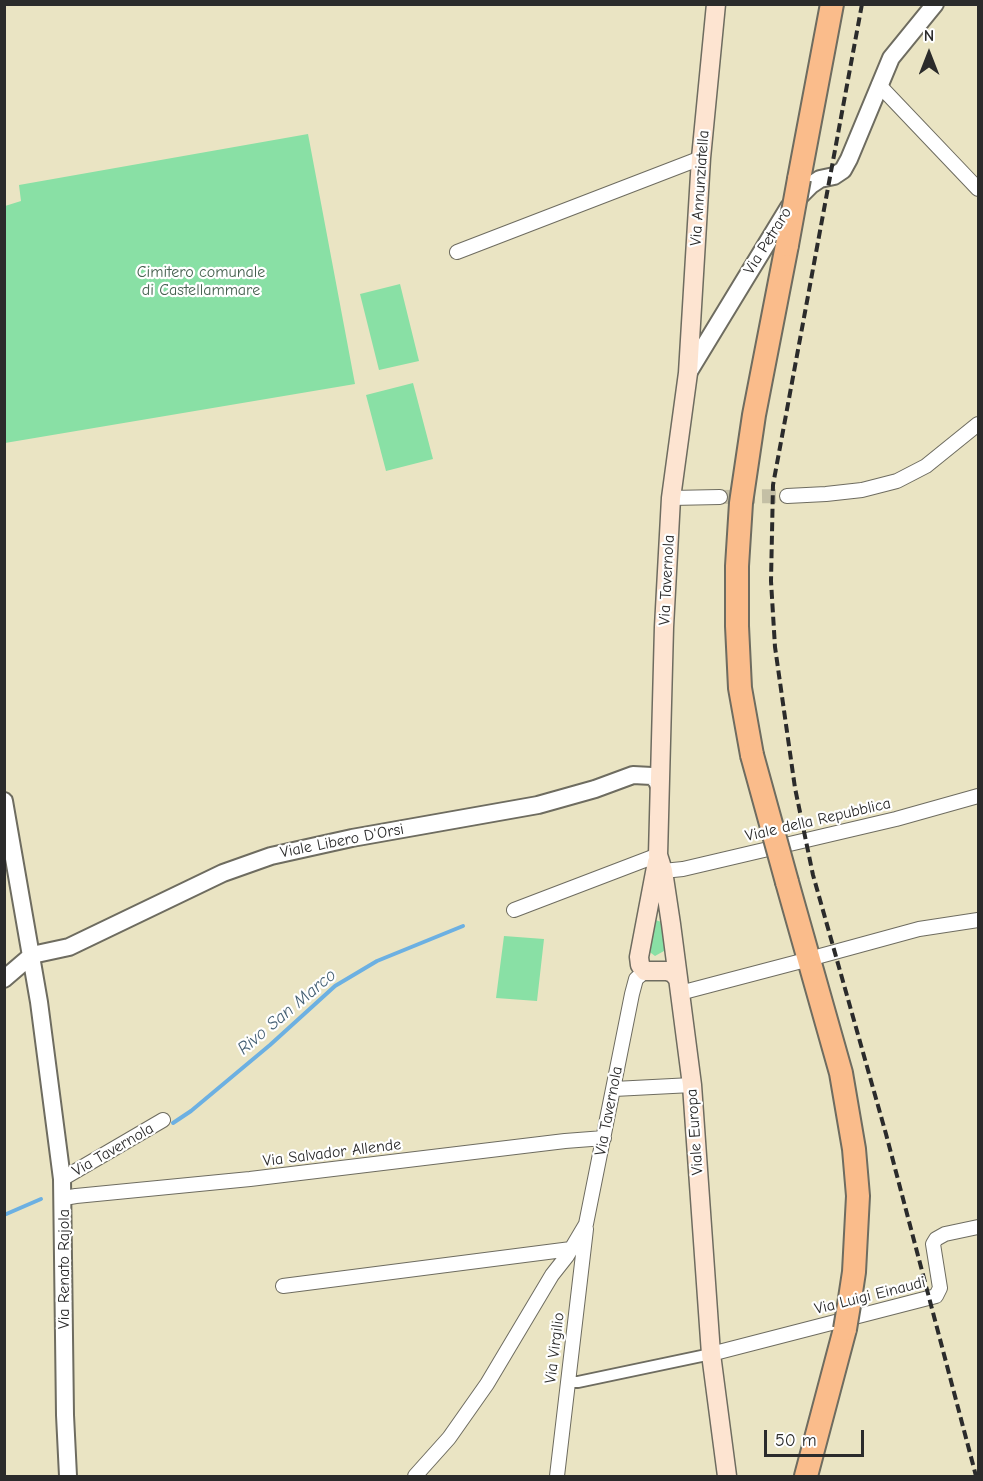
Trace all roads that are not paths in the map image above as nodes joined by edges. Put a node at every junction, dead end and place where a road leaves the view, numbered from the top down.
1 (716, 4) edge
2 (832, 4) edge
3 (936, 4) edge
4 (879, 85) junction
5 (701, 158) junction
6 (978, 189) edge
7 (457, 252) dead end
8 (688, 373) junction
9 (978, 424) edge
10 (787, 496) tunnel mouth
11 (720, 497) tunnel mouth
12 (671, 498) junction
13 (661, 744) junction
14 (633, 775) junction
15 (660, 789) junction
16 (978, 796) edge
17 (4, 801) edge
18 (661, 863) junction
19 (514, 910) dead end
20 (978, 920) edge
21 (644, 922) junction
22 (671, 924) junction
23 (32, 955) junction
24 (820, 956) dead end
25 (798, 962) dead end
26 (645, 971) junction
27 (675, 975) junction
28 (4, 980) edge
29 (692, 1085) junction
30 (614, 1089) junction
31 (164, 1120) dead end
32 (604, 1138) junction
33 (62, 1179) junction
34 (64, 1198) junction
35 (586, 1224) junction
36 (978, 1227) edge
37 (571, 1249) junction
38 (283, 1286) dead end
39 (711, 1354) junction
40 (568, 1382) junction
41 (68, 1476) edge
42 (415, 1476) edge
43 (557, 1476) edge
44 (727, 1476) edge
45 (806, 1476) edge

1 - 5 main road, Via Annunziatella
2 - 45 highway, bridge
3 - 4 street, Via Petraro
4 - 6 street
4 - 8 street, Via Petraro
5 - 7 street
5 - 8 main road, Via Annunziatella
8 - 12 main road, Via Tavernola
9 - 10 street
11 - 12 street
12 - 13 main road, Via Tavernola
13 - 14 street
13 - 15 main road, Via Tavernola
14 - 15 street
14 - 23 street, Viale Libero D'Orsi
15 - 18 main road, Viale Europa
16 - 18 street, Viale della Repubblica
17 - 23 street, Via Renato Rajola
18 - 19 street
18 - 21 main road
18 - 22 main road, Viale Europa
20 - 24 street
21 - 22 main road
21 - 26 main road
22 - 27 main road, Viale Europa
23 - 28 street
23 - 33 street, Via Renato Rajola
25 - 27 street
26 - 27 main road
26 - 30 street, Via Tavernola
27 - 29 main road, Viale Europa
29 - 30 street
29 - 39 main road, Viale Europa
30 - 32 street, Via Tavernola
31 - 33 street, Via Tavernola
32 - 34 street, Via Salvador Allende
32 - 35 street, Via Tavernola
33 - 34 street, Via Renato Rajola
34 - 41 street, Via Renato Rajola
35 - 37 street, Via Tavernola
35 - 40 street, Via Virgilio
36 - 39 street, Via Luigi Einaudi
37 - 38 street
37 - 42 street, Via Tavernola
39 - 40 street
39 - 44 main road, Viale Europa
40 - 43 street, Via Virgilio

